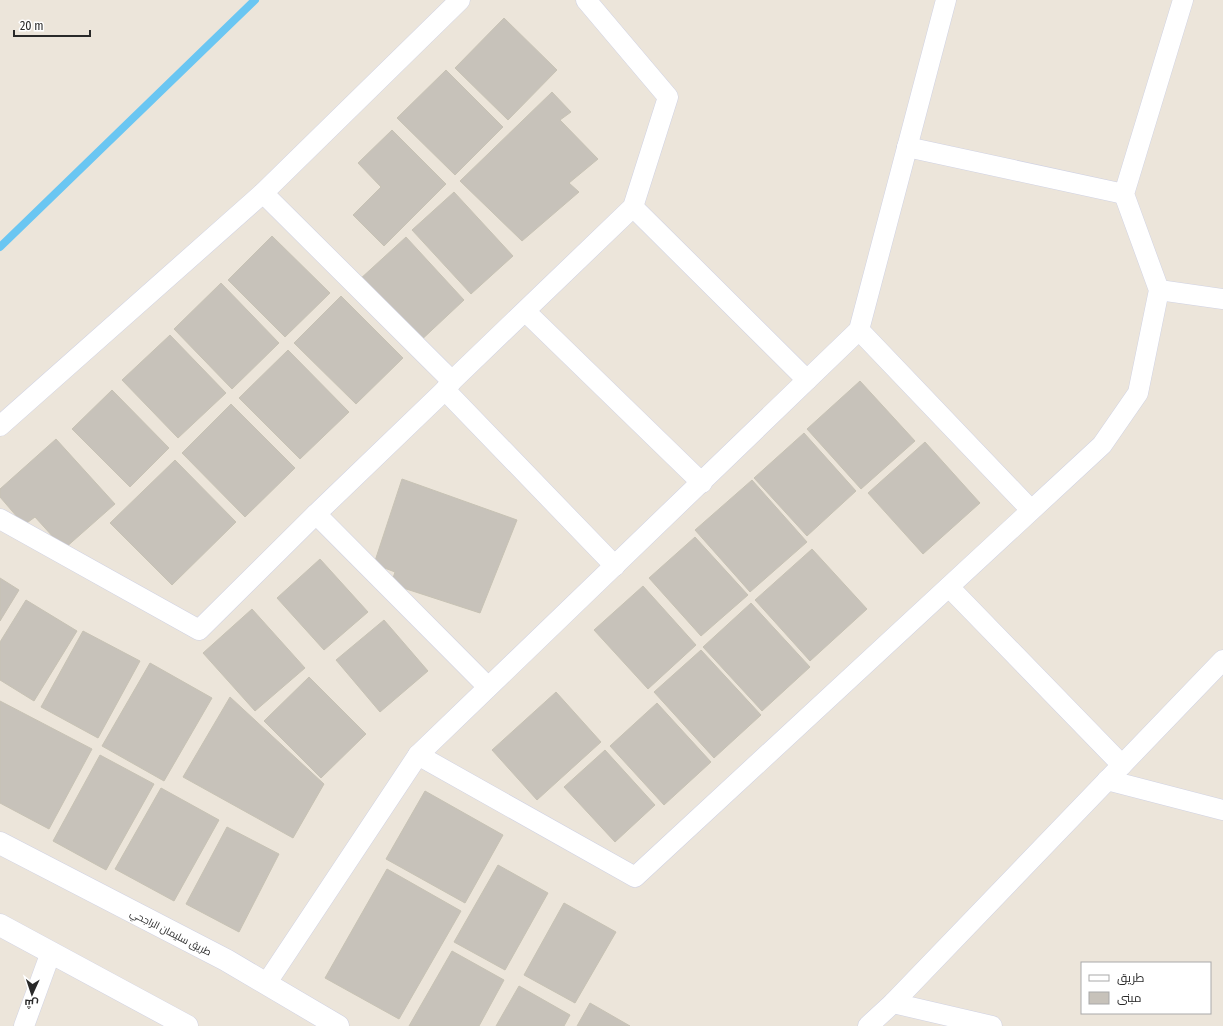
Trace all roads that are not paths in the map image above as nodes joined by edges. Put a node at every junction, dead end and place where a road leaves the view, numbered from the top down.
1 (460, 0) edge
2 (586, 0) edge
3 (946, 0) edge
4 (1183, 0) edge
5 (907, 147) junction
6 (264, 193) junction
7 (1124, 194) junction
8 (633, 207) junction
9 (1160, 290) junction
10 (1223, 299) edge
11 (526, 312) junction
12 (859, 330) junction
13 (807, 380) junction
14 (449, 386) junction
15 (0, 426) edge
16 (702, 482) junction
17 (1031, 510) junction
18 (316, 514) junction
19 (0, 519) edge
20 (615, 566) junction
21 (949, 587) junction
22 (1223, 660) edge
23 (488, 687) junction
24 (418, 756) junction
25 (1122, 765) junction
26 (1107, 780) junction
27 (1223, 810) edge
28 (0, 843) edge
29 (0, 925) edge
30 (51, 952) junction
31 (266, 984) junction
32 (892, 1003) junction
33 (24, 1026) edge
34 (187, 1026) edge
35 (338, 1026) edge
36 (868, 1026) edge
37 (992, 1026) edge

1 - 6 street
2 - 8 street
3 - 5 street
4 - 7 street
5 - 7 street
5 - 12 street
6 - 14 street
6 - 15 street
7 - 9 street
8 - 11 street
8 - 13 street
9 - 10 street
9 - 17 street
11 - 14 street
11 - 16 street
12 - 13 street
12 - 17 street
13 - 16 street
14 - 18 street
14 - 20 street
16 - 20 street
17 - 21 street
18 - 19 street
18 - 23 street
20 - 23 street
21 - 24 street
21 - 25 street
22 - 25 street
23 - 24 street
24 - 31 street
25 - 26 street
26 - 27 street
26 - 32 street
28 - 31 main road, طريق سليمان الراجحي
29 - 30 main road
30 - 33 street
30 - 34 main road
31 - 35 main road, طريق سليمان الراجحي
32 - 36 street
32 - 37 street

